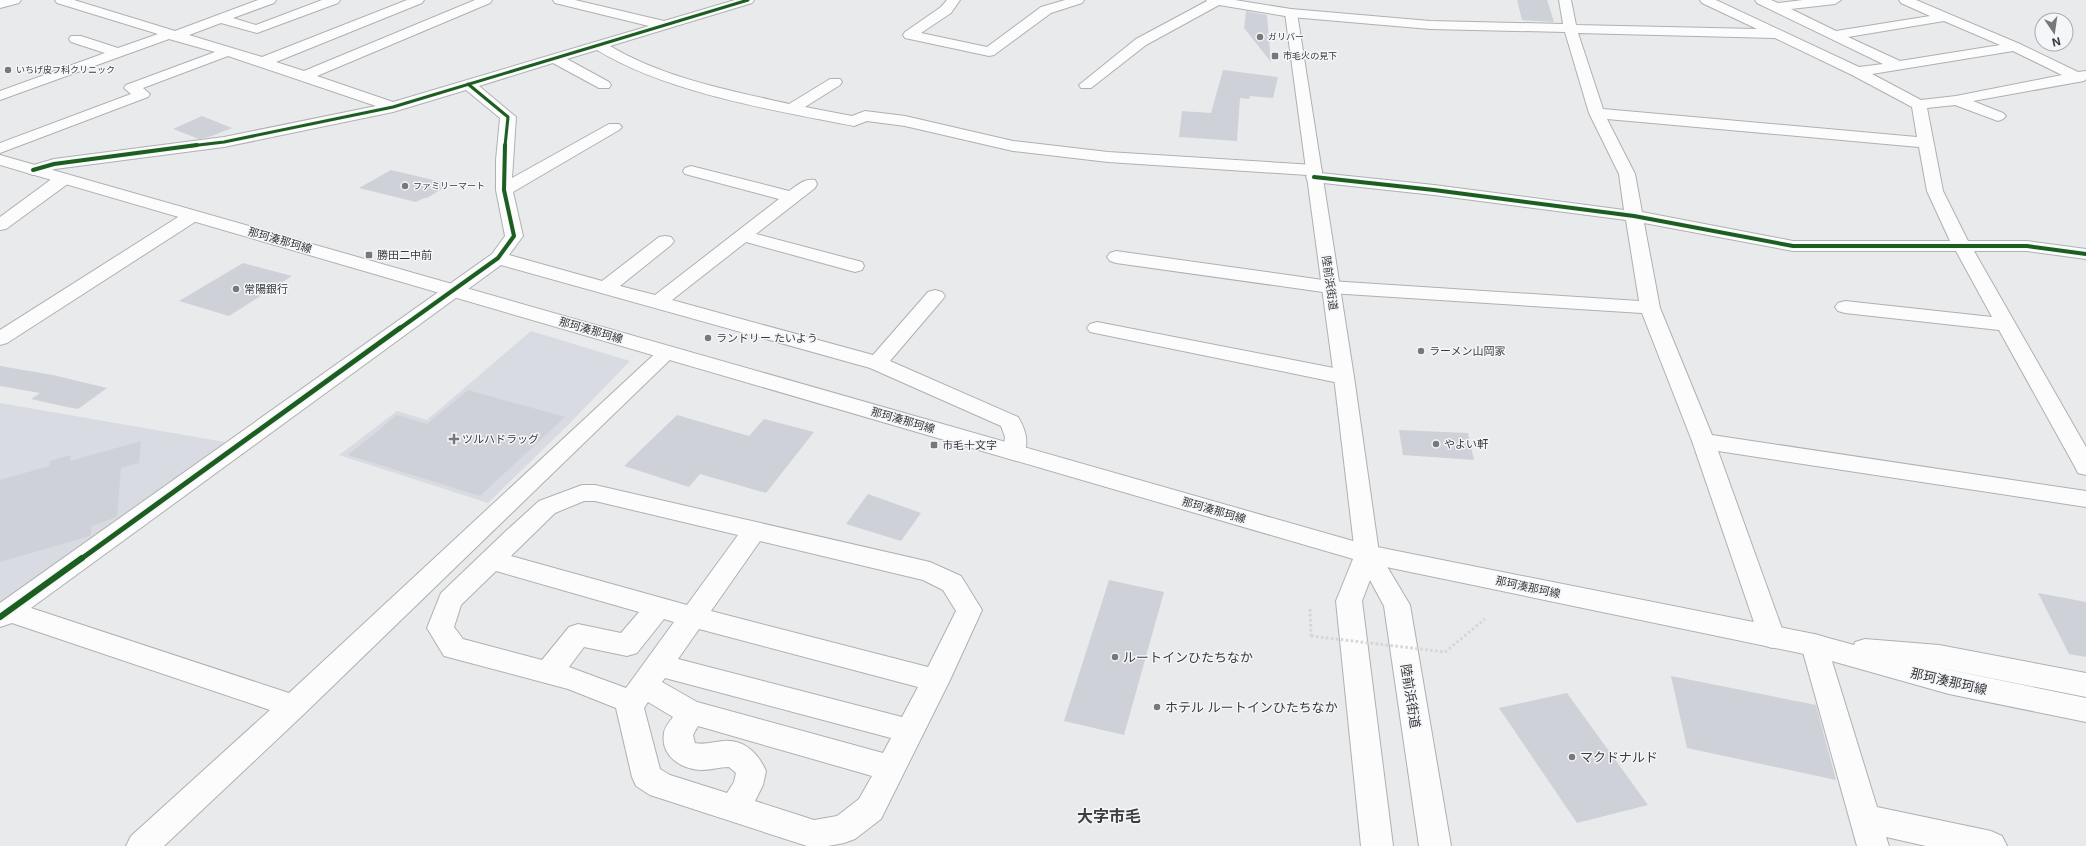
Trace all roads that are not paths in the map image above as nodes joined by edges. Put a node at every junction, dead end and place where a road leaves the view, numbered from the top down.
1 (15, 0) edge
2 (65, 0) edge
3 (270, 0) edge
4 (334, 0) edge
5 (418, 0) edge
6 (486, 0) edge
7 (559, 0) edge
8 (748, 0) edge
9 (954, 0) edge
10 (1078, 0) edge
11 (1215, 0) edge
12 (1565, 0) edge
13 (1706, 0) edge
14 (1761, 0) edge
15 (1835, 0) edge
16 (1905, 0) edge
17 (0, 4) edge
18 (1288, 4) edge
19 (1777, 8) junction
20 (1946, 17) junction
21 (219, 18) junction
22 (664, 25) junction
23 (1570, 28) junction
24 (1777, 34) junction
25 (172, 35) junction
26 (1833, 35) junction
27 (76, 39) dead end
28 (598, 45) junction
29 (2015, 47) junction
30 (226, 52) junction
31 (118, 53) junction
32 (554, 58) junction
33 (263, 62) junction
34 (1897, 66) junction
35 (1857, 72) junction
36 (305, 76) junction
37 (2083, 78) edge
38 (835, 82) dead end
39 (468, 84) junction
40 (604, 85) dead end
41 (1086, 85) dead end
42 (0, 96) edge
43 (1956, 100) junction
44 (1919, 105) junction
45 (392, 107) junction
46 (790, 109) junction
47 (1597, 114) junction
48 (1998, 116) dead end
49 (614, 127) dead end
50 (1926, 143) junction
51 (0, 148) edge
52 (0, 160) edge
53 (33, 170) junction
54 (691, 171) dead end
55 (1314, 174) junction
56 (63, 179) junction
57 (809, 184) dead end
58 (504, 190) junction
59 (792, 197) junction
60 (192, 216) junction
61 (1634, 216) junction
62 (0, 225) edge
63 (743, 236) junction
64 (666, 241) dead end
65 (1961, 245) junction
66 (2086, 254) edge
67 (1116, 257) dead end
68 (498, 258) junction
69 (855, 266) dead end
70 (1330, 287) junction
71 (605, 288) junction
72 (452, 290) junction
73 (935, 296) dead end
74 (657, 303) junction
75 (1845, 307) dead end
76 (1650, 308) junction
77 (2006, 325) junction
78 (1097, 328) dead end
79 (0, 339) edge
80 (668, 352) junction
81 (877, 363) junction
82 (1344, 377) junction
83 (1703, 441) junction
84 (1014, 452) junction
85 (2086, 467) edge
86 (2086, 499) edge
87 (484, 526) junction
88 (755, 530) junction
89 (516, 537) junction
90 (1367, 554) junction
91 (492, 560) junction
92 (658, 607) junction
93 (4, 614) edge
94 (692, 617) junction
95 (1772, 637) junction
96 (1814, 646) junction
97 (548, 672) junction
98 (936, 680) junction
99 (644, 685) junction
100 (2086, 685) edge
101 (294, 706) junction
102 (2086, 710) edge
103 (689, 712) junction
104 (910, 731) junction
105 (891, 768) junction
106 (734, 809) junction
107 (1868, 832) edge
108 (142, 846) edge
109 (1377, 846) edge
110 (1435, 846) edge
111 (1991, 846) edge

1 - 17 main road
2 - 25 main road
3 - 21 main road
4 - 21 main road
5 - 33 main road
6 - 36 main road
7 - 22 main road
8 - 22 main road
9 - 10 main road
11 - 18 main road
11 - 41 main road
12 - 23 main road
13 - 24 main road
14 - 19 main road
15 - 19 main road
16 - 20 main road
18 - 23 main road
18 - 55 main road, 陸前浜街道
19 - 26 main road
20 - 26 main road
20 - 29 main road
21 - 25 main road
22 - 28 main road
23 - 24 main road
23 - 47 main road
24 - 35 main road
25 - 30 main road
25 - 31 main road
26 - 34 main road
27 - 31 main road
28 - 32 main road
28 - 46 main road
29 - 34 main road
29 - 37 main road
30 - 33 main road
30 - 51 main road
31 - 42 main road
32 - 39 main road
32 - 40 main road
33 - 36 main road
34 - 35 main road
35 - 44 main road
36 - 45 main road
37 - 43 main road
38 - 46 main road
39 - 45 main road
39 - 58 main road
43 - 44 main road
43 - 48 main road
44 - 50 main road
45 - 53 main road
46 - 55 main road
47 - 50 main road
47 - 61 main road
49 - 58 main road
50 - 65 main road
52 - 53 main road, 那珂湊那珂線
53 - 56 main road, 那珂湊那珂線
54 - 59 main road
55 - 61 main road
55 - 70 main road, 陸前浜街道
56 - 60 main road, 那珂湊那珂線
56 - 62 main road
57 - 59 main road
58 - 68 main road
59 - 63 main road
60 - 72 main road, 那珂湊那珂線
60 - 79 main road
61 - 65 main road
61 - 76 main road
63 - 69 main road
63 - 74 main road
64 - 71 main road
65 - 66 main road
65 - 77 main road
67 - 70 main road
68 - 71 main road
68 - 72 main road
70 - 76 main road
70 - 82 main road, 陸前浜街道
71 - 74 main road
72 - 80 main road, 那珂湊那珂線
72 - 93 main road
73 - 81 main road
74 - 81 main road
75 - 77 main road
76 - 83 main road
77 - 85 main road
78 - 82 main road
80 - 84 main road, 那珂湊那珂線
80 - 87 main road
81 - 84 main road
82 - 90 main road, 陸前浜街道
83 - 86 main road
83 - 95 main road
84 - 90 main road, 那珂湊那珂線
87 - 89 main road
87 - 101 main road
88 - 89 main road
88 - 94 main road
88 - 98 main road
89 - 91 main road
90 - 95 main road, 那珂湊那珂線
90 - 109 main road, 陸前浜街道
90 - 110 main road, 陸前浜街道
91 - 92 main road
91 - 97 main road
92 - 94 main road
92 - 97 main road
93 - 101 main road
94 - 98 main road
94 - 99 main road
95 - 96 main road, 那珂湊那珂線
96 - 100 main road, 那珂湊那珂線
96 - 102 main road, 那珂湊那珂線
96 - 107 main road
97 - 99 main road
98 - 104 main road
99 - 103 main road
99 - 104 main road
99 - 106 main road
101 - 108 main road
103 - 105 main road
103 - 106 main road
104 - 105 main road
105 - 106 main road
107 - 111 main road

